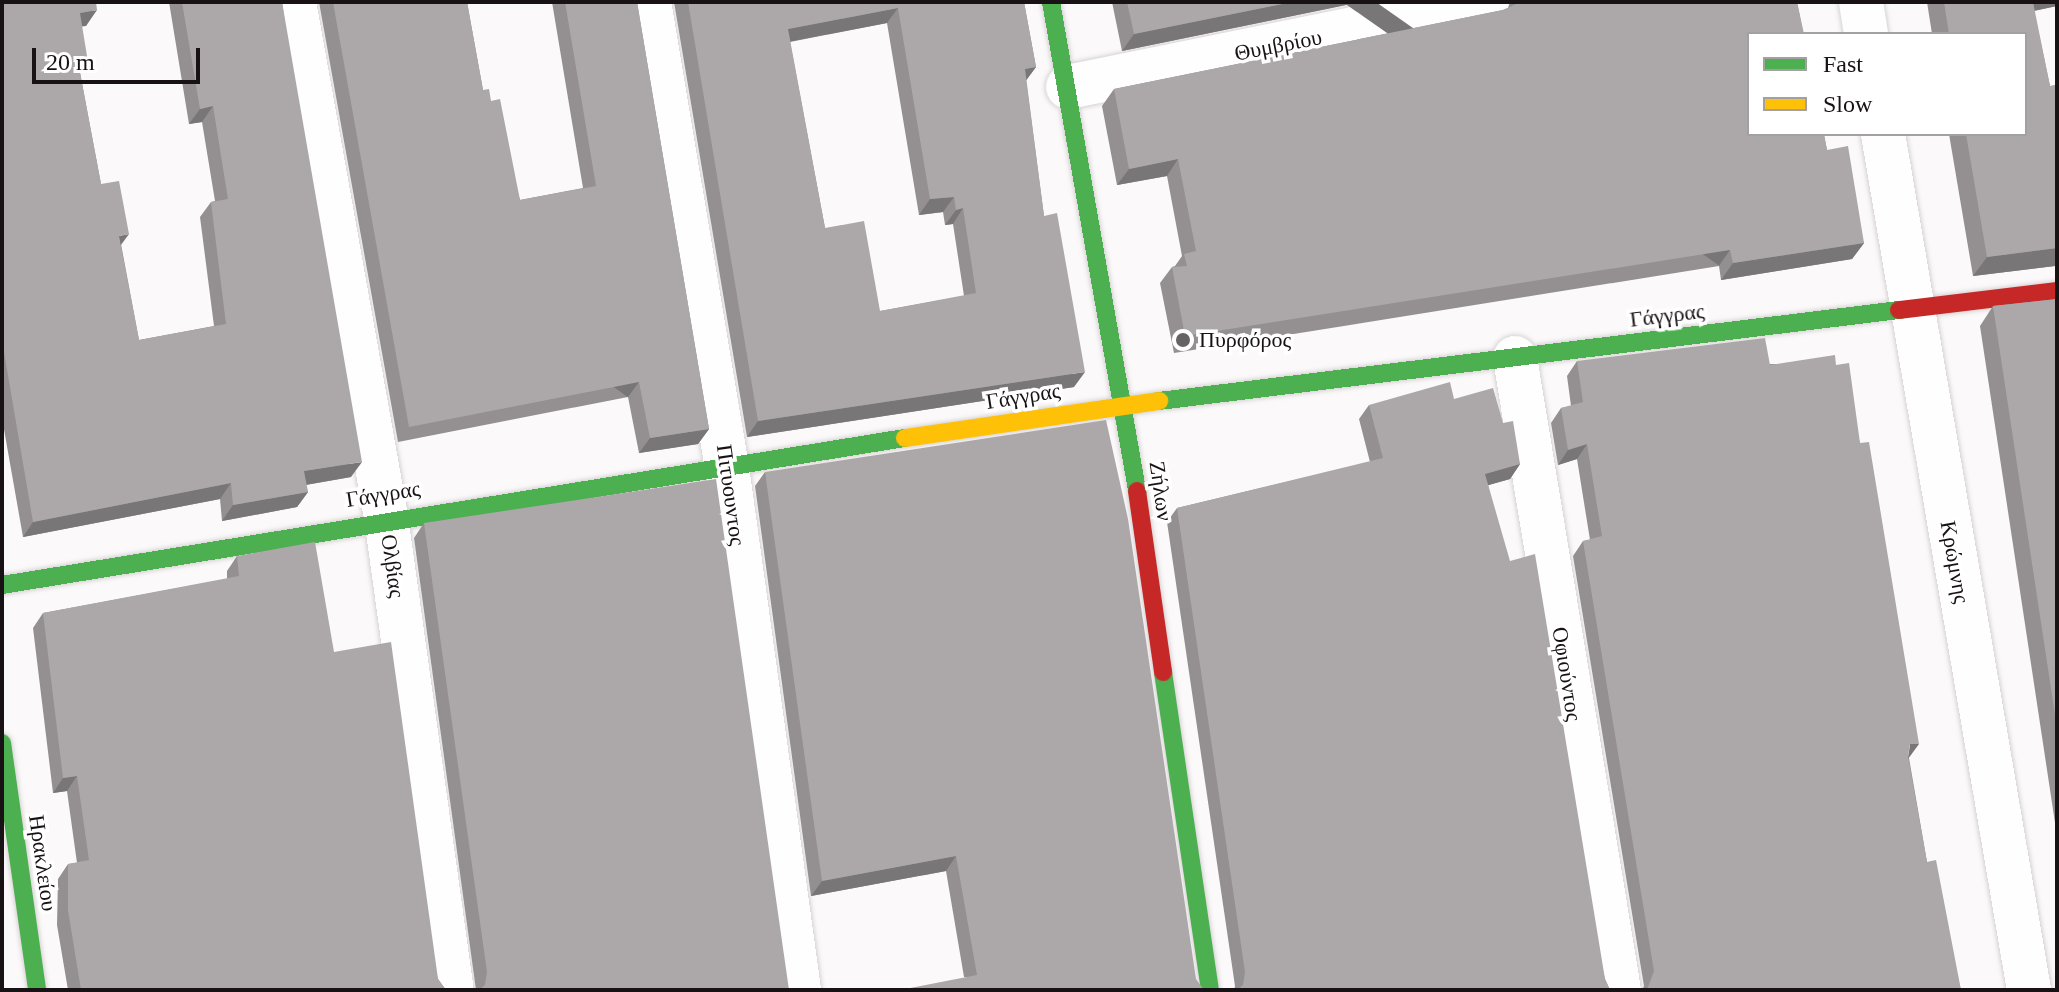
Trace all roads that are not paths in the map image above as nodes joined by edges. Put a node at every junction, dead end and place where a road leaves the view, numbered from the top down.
1 (294, 2) edge
2 (649, 2) edge
3 (1051, 2) edge
4 (1487, 2) edge
5 (1861, 2) edge
6 (1866, 32) edge
7 (1068, 87) junction
8 (1883, 136) edge
9 (2057, 291) edge
10 (1912, 307) junction
11 (1515, 358) junction
12 (1124, 405) junction
13 (727, 467) junction
14 (386, 517) junction
15 (2, 585) edge
16 (2, 743) edge
17 (37, 990) edge
18 (452, 990) edge
19 (799, 990) edge
20 (1210, 990) edge
21 (1619, 990) edge
22 (2029, 990) edge

1 - 14 street, Ολβίας
2 - 13 street, Πιτυουντος
3 - 7 street, Ζήλων
4 - 7 street, Θυμβρίου
5 - 6 street
7 - 12 street, Ζήλων
8 - 10 street, Κρώμνης
9 - 10 street, Γάγγρας
10 - 11 street, Γάγγρας
10 - 22 street, Κρώμνης
11 - 12 street, Γάγγρας
11 - 21 street, Οφιούντος
12 - 13 street, Γάγγρας
12 - 20 street, Ζήλων
13 - 14 street, Γάγγρας
13 - 19 street, Πιτυουντος
14 - 15 street, Γάγγρας
14 - 18 street, Ολβίας
16 - 17 street, Ηρακλείου

